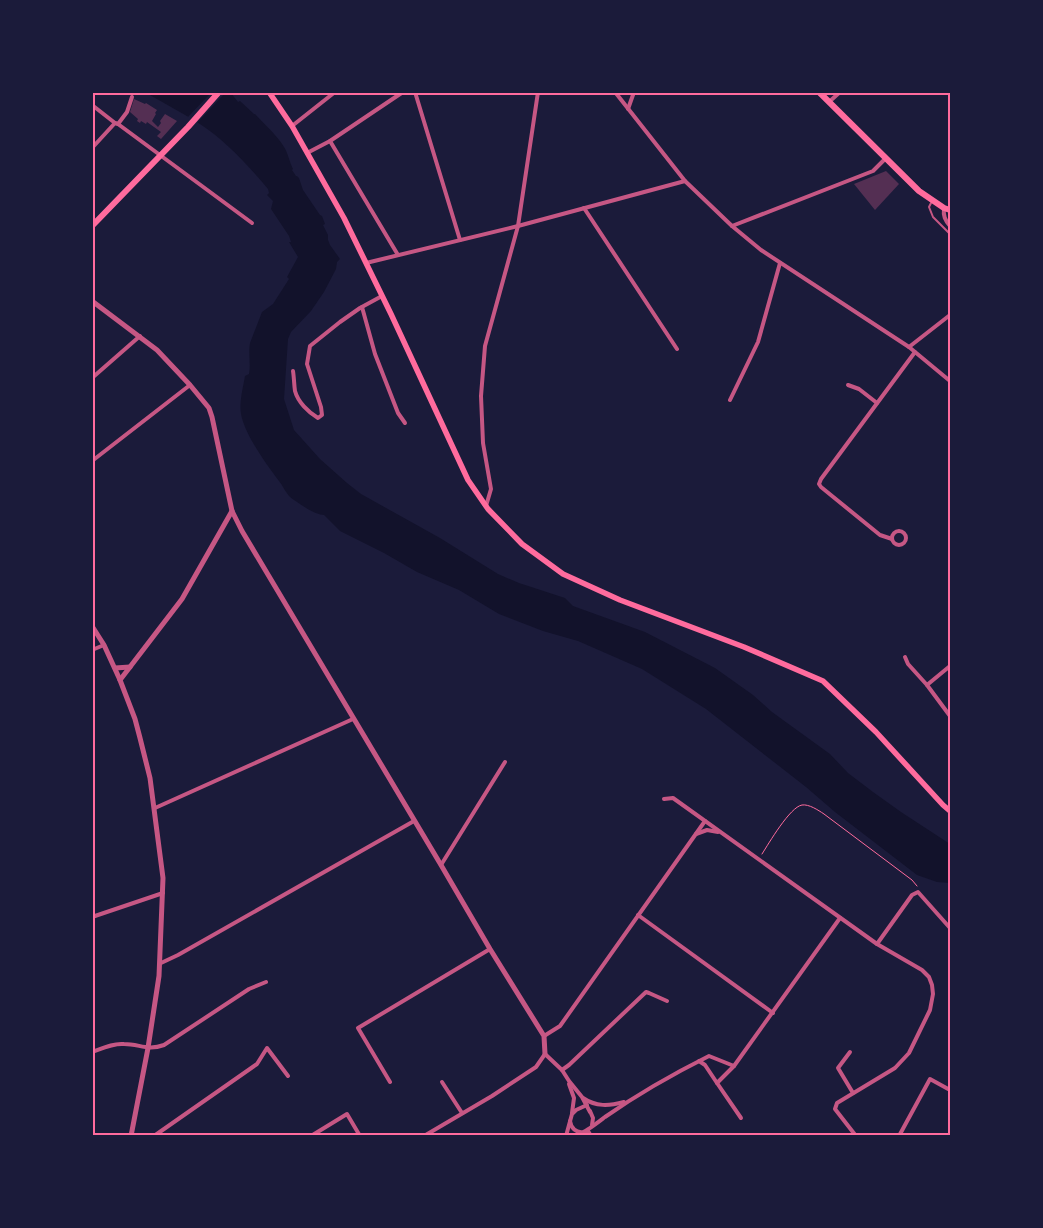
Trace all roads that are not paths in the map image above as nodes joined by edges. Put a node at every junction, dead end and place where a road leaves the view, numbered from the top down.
1 (219, 92) edge
2 (268, 92) edge
3 (335, 92) edge
4 (403, 92) edge
5 (415, 92) edge
6 (538, 92) edge
7 (615, 92) edge
8 (634, 92) edge
9 (819, 92) edge
10 (840, 92) edge
11 (132, 97) dead end
12 (829, 102) junction
13 (93, 106) edge
14 (628, 109) junction
15 (117, 123) junction
16 (292, 126) junction
17 (330, 141) junction
18 (92, 148) edge
19 (308, 153) junction
20 (161, 154) junction
21 (885, 158) junction
22 (685, 181) junction
23 (933, 201) junction
24 (584, 208) junction
25 (947, 209) edge
26 (252, 223) dead end
27 (92, 226) edge
28 (518, 226) junction
29 (732, 226) junction
30 (950, 226) edge
31 (950, 234) edge
32 (460, 240) junction
33 (398, 255) junction
34 (366, 263) junction
35 (780, 263) junction
36 (382, 296) junction
37 (92, 301) edge
38 (362, 307) junction
39 (950, 315) edge
40 (140, 336) junction
41 (909, 347) junction
42 (678, 348) dead end
43 (915, 352) junction
44 (293, 370) dead end
45 (92, 378) edge
46 (950, 379) edge
47 (190, 385) junction
48 (848, 385) dead end
49 (730, 400) dead end
50 (877, 402) junction
51 (405, 423) dead end
52 (92, 461) edge
53 (486, 506) junction
54 (232, 511) junction
55 (892, 539) dead end
56 (92, 626) edge
57 (104, 645) junction
58 (92, 650) edge
59 (906, 658) dead end
60 (950, 666) edge
61 (130, 667) junction
62 (115, 668) junction
63 (120, 680) junction
64 (927, 685) junction
65 (950, 716) edge
66 (353, 719) junction
67 (505, 762) dead end
68 (664, 799) dead end
69 (155, 808) junction
70 (950, 811) edge
71 (414, 821) junction
72 (705, 821) junction
73 (721, 832) junction
74 (696, 834) junction
75 (441, 865) junction
76 (163, 893) junction
77 (638, 915) junction
78 (92, 917) edge
79 (840, 918) junction
80 (950, 928) edge
81 (877, 944) junction
82 (490, 949) junction
83 (161, 963) junction
84 (266, 982) dead end
85 (667, 1001) dead end
86 (773, 1013) junction
87 (544, 1036) junction
88 (148, 1048) junction
89 (92, 1052) edge
90 (850, 1052) dead end
91 (545, 1054) junction
92 (699, 1061) junction
93 (734, 1066) junction
94 (562, 1070) junction
95 (288, 1076) dead end
96 (569, 1081) junction
97 (390, 1082) dead end
98 (442, 1082) dead end
99 (717, 1083) junction
100 (950, 1090) edge
101 (853, 1093) junction
102 (582, 1097) junction
103 (626, 1102) junction
104 (592, 1103) junction
105 (586, 1106) junction
106 (580, 1109) junction
107 (590, 1112) junction
108 (462, 1113) junction
109 (572, 1114) junction
110 (741, 1118) dead end
111 (570, 1121) junction
112 (592, 1125) junction
113 (588, 1130) junction
114 (131, 1136) edge
115 (154, 1136) edge
116 (312, 1136) edge
117 (360, 1136) edge
118 (424, 1136) edge
119 (566, 1136) edge
120 (580, 1136) edge
121 (591, 1136) edge
122 (856, 1136) edge
123 (899, 1136) edge

1 - 20 main road
2 - 16 main road
3 - 16 street
4 - 17 street
5 - 32 street
6 - 28 street
7 - 14 street
8 - 14 street
9 - 12 main road
10 - 12 street
11 - 15 street
12 - 21 main road
13 - 15 street
14 - 22 street
15 - 18 street
15 - 20 street
16 - 19 main road
17 - 19 street
17 - 33 street
19 - 34 main road
20 - 26 street
20 - 27 main road
21 - 23 main road
21 - 29 street
22 - 24 street
22 - 29 street
23 - 25 main road
23 - 31 lane
24 - 28 street
24 - 42 street
25 - 30 street
28 - 32 street
28 - 53 street
29 - 35 street
32 - 33 street
33 - 34 street
34 - 36 main road
35 - 41 street
35 - 49 street
36 - 38 street
36 - 53 main road
37 - 40 street
38 - 44 street
38 - 51 street
39 - 41 street
40 - 45 street
40 - 47 street
41 - 43 street
43 - 46 street
43 - 50 street
47 - 52 street
47 - 54 street
48 - 50 street
50 - 55 street
53 - 70 main road
54 - 61 street
54 - 66 street
56 - 57 street
57 - 58 street
57 - 62 street
59 - 64 street
60 - 64 street
61 - 62 street
61 - 63 street
62 - 63 street
63 - 69 street
64 - 65 street
66 - 69 street
66 - 71 street
67 - 75 street
68 - 72 street
69 - 76 street
71 - 75 street
71 - 83 street
72 - 73 street
72 - 74 street
73 - 74 street
73 - 79 street
74 - 77 street
75 - 82 street
76 - 78 street
76 - 83 street
77 - 86 street
77 - 87 street
79 - 81 street
79 - 86 street
80 - 81 street
81 - 101 street
82 - 87 street
82 - 97 street
83 - 88 street
84 - 88 street
85 - 94 street
86 - 93 street
87 - 91 street
88 - 89 street
88 - 114 street
90 - 101 street
91 - 94 street
91 - 108 street
92 - 93 street
92 - 99 street
92 - 103 street
93 - 99 street
94 - 96 street
95 - 115 street
96 - 102 street
96 - 109 street
98 - 108 street
99 - 110 street
100 - 123 street
101 - 122 street
102 - 104 street
102 - 105 street
103 - 104 street
103 - 112 street
104 - 105 street
105 - 106 street
105 - 107 street
106 - 107 street
106 - 109 street
107 - 112 street
108 - 118 street
109 - 111 street
111 - 113 street
111 - 119 street
112 - 113 street
113 - 120 street
113 - 121 street
116 - 117 street

